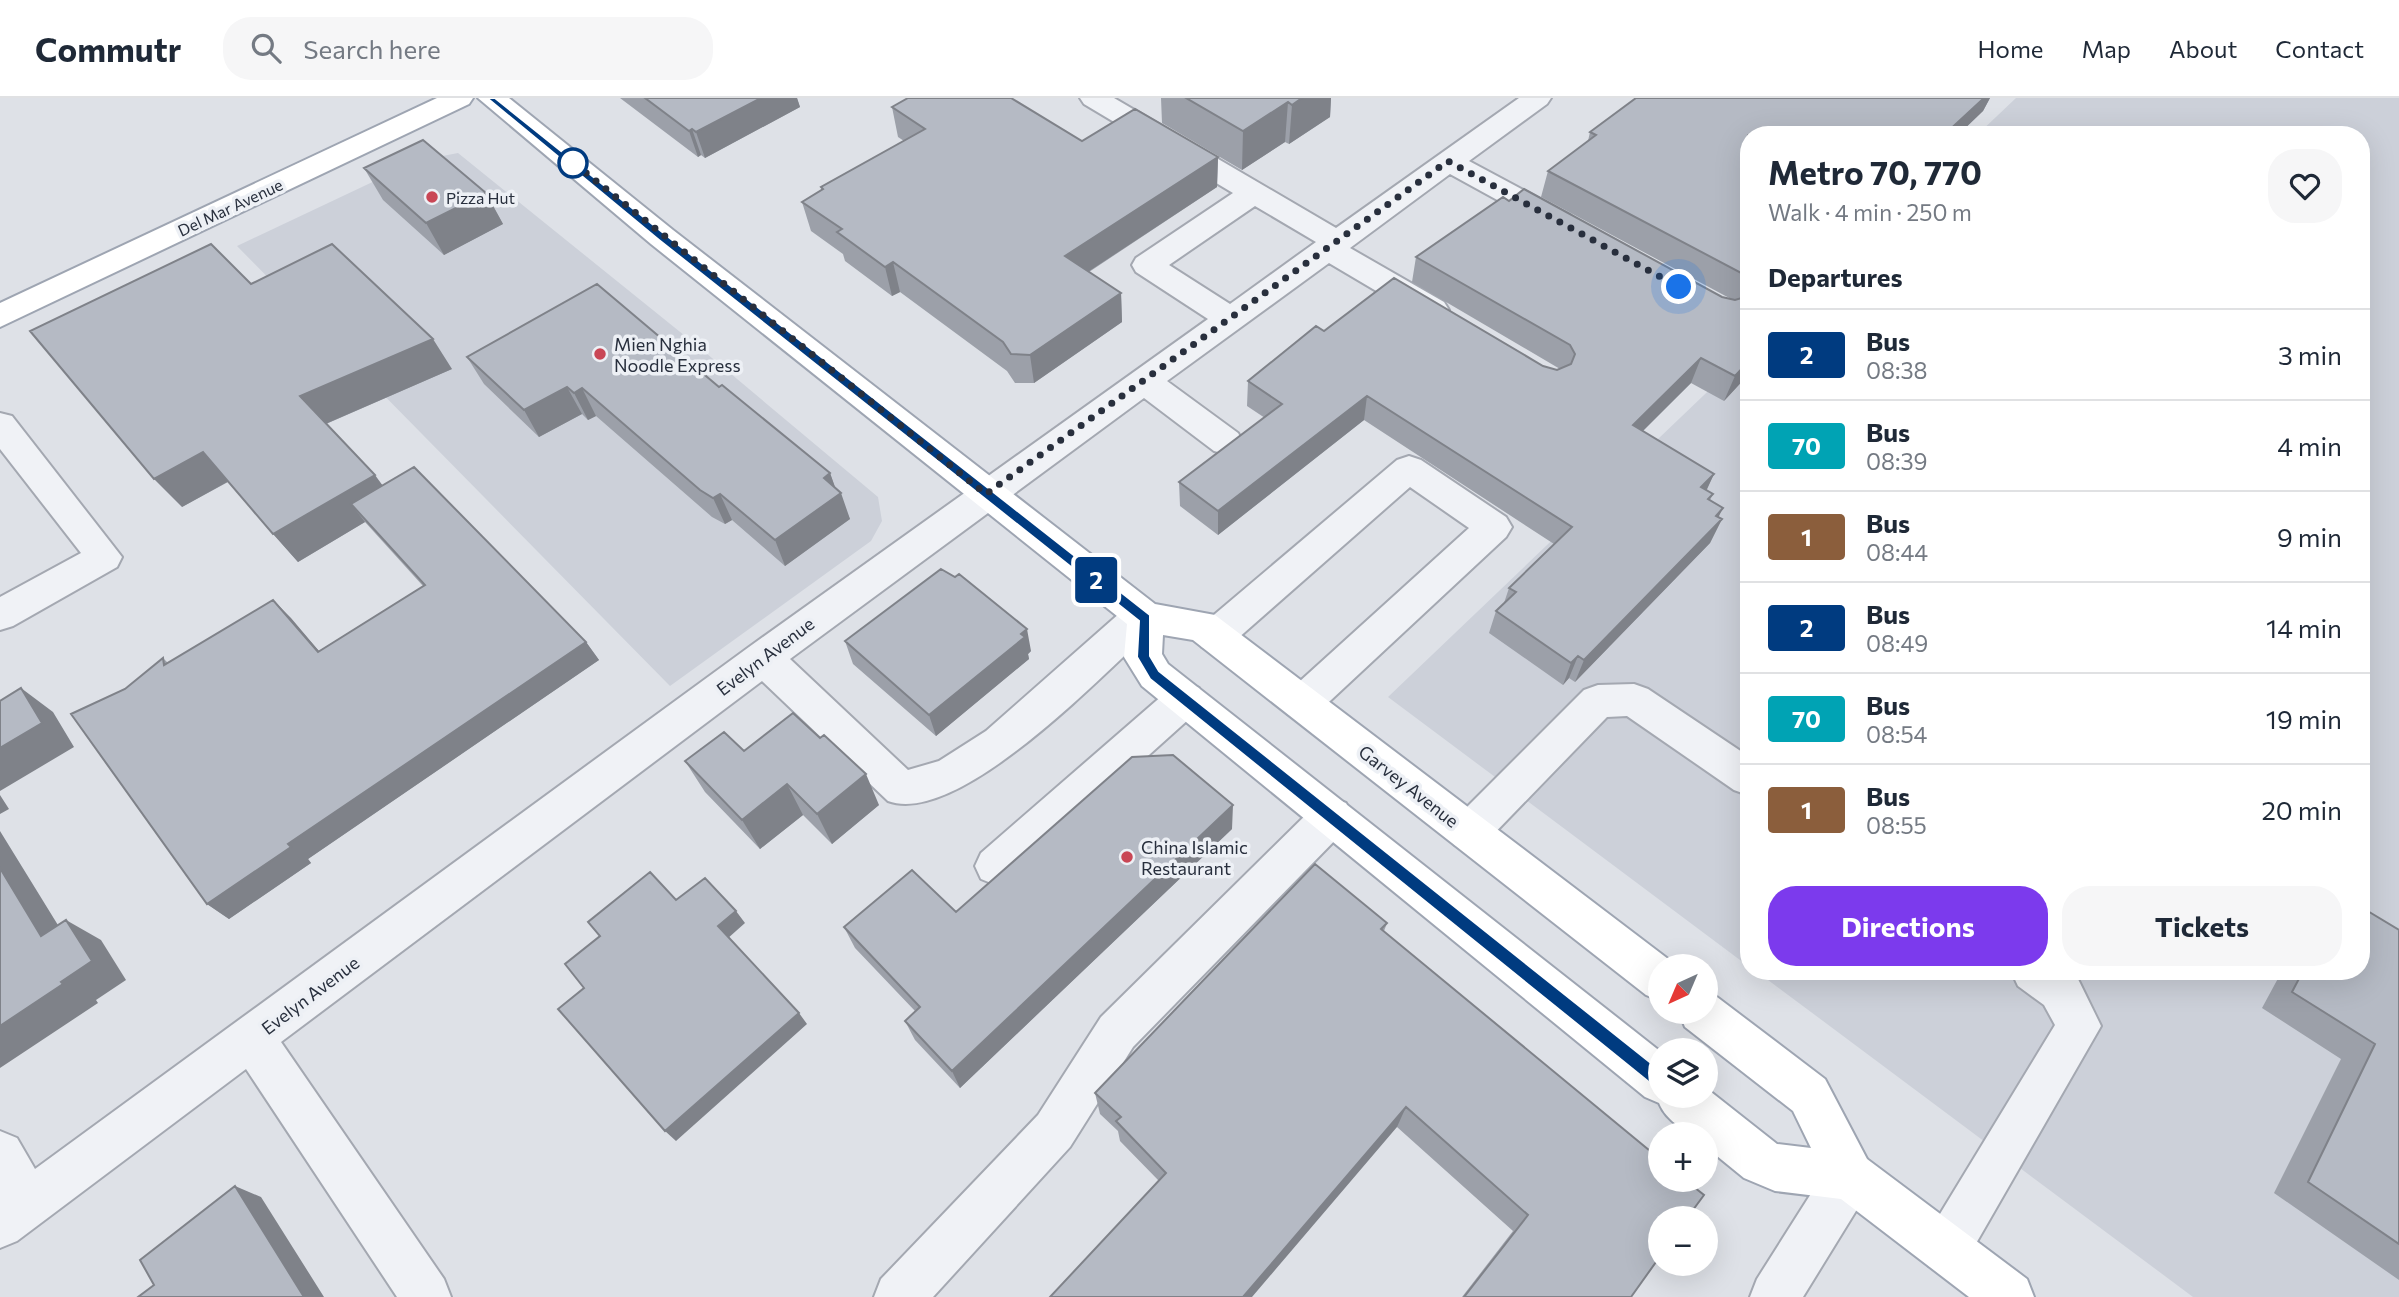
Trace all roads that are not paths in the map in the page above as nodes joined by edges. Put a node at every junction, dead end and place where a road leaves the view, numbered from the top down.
1 (459, 98) edge
2 (492, 98) edge
3 (1094, 98) edge
4 (1537, 98) edge
5 (1448, 161) junction
6 (1254, 193) junction
7 (1581, 234) edge
8 (1334, 245) junction
9 (0, 316) edge
10 (1229, 318) junction
11 (1454, 324) edge
12 (1144, 381) junction
13 (0, 425) edge
14 (1226, 442) dead end
15 (986, 494) junction
16 (0, 615) edge
17 (1144, 617) junction
18 (1215, 636) junction
19 (762, 658) junction
20 (1185, 699) junction
21 (1302, 703) junction
22 (1740, 773) edge
23 (1332, 816) junction
24 (1469, 832) junction
25 (996, 866) dead end
26 (1648, 970) edge
27 (2046, 980) edge
28 (1717, 1024) edge
29 (252, 1039) junction
30 (1648, 1071) edge
31 (1694, 1108) edge
32 (0, 1155) edge
33 (1850, 1176) junction
34 (14, 1213) edge
35 (1946, 1249) junction
36 (426, 1297) edge
37 (899, 1297) edge
38 (1775, 1297) edge
39 (2009, 1297) edge

1 - 9 main road, Del Mar Avenue
2 - 15 main road, Garvey Avenue
3 - 6 street
4 - 5 street, Evelyn Avenue
5 - 7 street
5 - 8 street, Evelyn Avenue
6 - 8 street
6 - 10 street
8 - 10 street, Evelyn Avenue
8 - 11 street
10 - 12 street, Evelyn Avenue
12 - 14 street
12 - 15 street, Evelyn Avenue
13 - 16 street
15 - 17 main road, Garvey Avenue
15 - 19 street, Evelyn Avenue
17 - 18 main road, Garvey Avenue
17 - 19 street
17 - 20 main road
18 - 21 main road, Garvey Avenue
18 - 21 street
19 - 29 street, Evelyn Avenue
20 - 23 main road
20 - 25 street
21 - 24 main road, Garvey Avenue
22 - 24 street
23 - 30 main road
23 - 37 street
24 - 26 main road, Garvey Avenue
27 - 35 street
28 - 33 main road
29 - 34 street, Evelyn Avenue
29 - 36 street
31 - 33 main road
32 - 34 street
33 - 35 main road
33 - 38 street
35 - 39 main road

